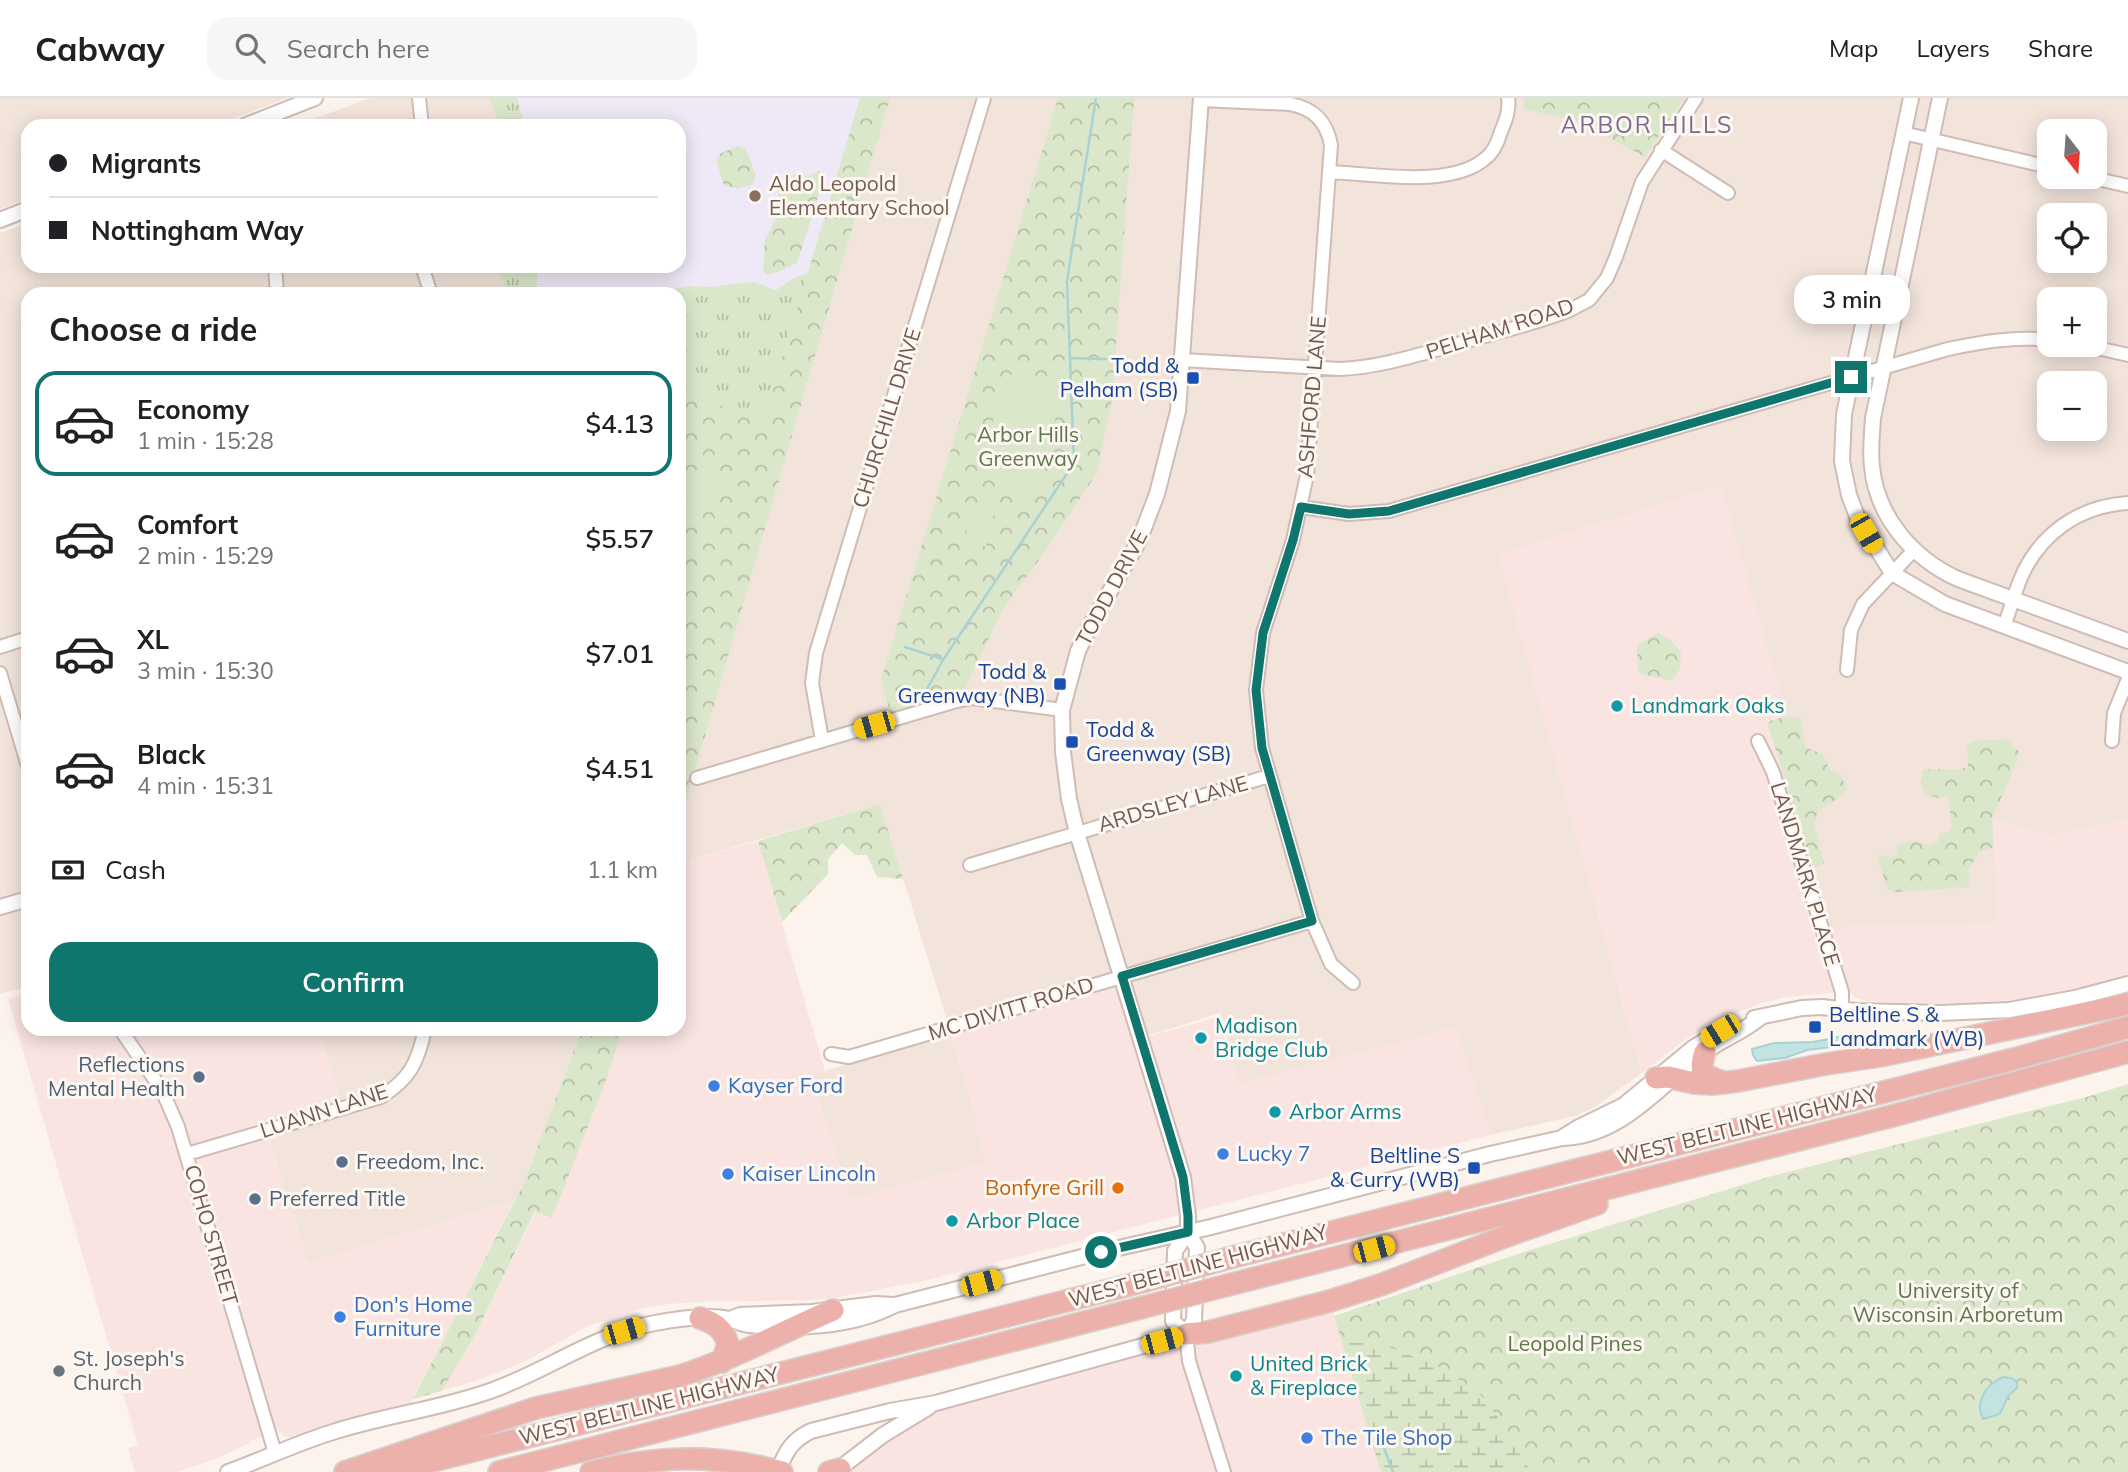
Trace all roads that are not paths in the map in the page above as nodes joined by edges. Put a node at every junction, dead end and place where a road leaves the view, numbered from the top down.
1 (315, 98) edge
2 (419, 98) edge
3 (984, 98) edge
4 (1508, 98) edge
5 (1696, 98) edge
6 (1910, 98) edge
7 (1940, 98) edge
8 (1201, 99) edge
9 (270, 119) edge
10 (421, 119) edge
11 (1903, 133) junction
12 (1931, 139) junction
13 (1661, 150) junction
14 (2037, 164) edge
15 (1330, 172) junction
16 (2107, 181) edge
17 (2128, 186) edge
18 (1728, 193) dead end
19 (21, 212) edge
20 (0, 220) edge
21 (2037, 340) edge
22 (2107, 350) edge
23 (2128, 355) edge
24 (1182, 360) junction
25 (1315, 368) junction
26 (1884, 368) junction
27 (1851, 377) junction
28 (2128, 503) edge
29 (1301, 507) junction
30 (1914, 550) junction
31 (1892, 573) junction
32 (2014, 599) junction
33 (2004, 626) junction
34 (21, 640) edge
35 (2128, 641) edge
36 (0, 648) edge
37 (1847, 670) dead end
38 (2128, 672) edge
39 (0, 673) edge
40 (2128, 678) edge
41 (1062, 710) junction
42 (822, 740) junction
43 (1758, 741) dead end
44 (2112, 741) dead end
45 (21, 743) edge
46 (1269, 776) junction
47 (697, 778) dead end
48 (1077, 833) junction
49 (970, 865) dead end
50 (21, 901) edge
51 (0, 907) edge
52 (1312, 921) junction
53 (1122, 976) junction
54 (1353, 983) dead end
55 (2128, 984) edge
56 (2128, 1004) edge
57 (1842, 1009) junction
58 (1761, 1017) junction
59 (2128, 1027) edge
60 (125, 1036) edge
61 (423, 1036) edge
62 (1705, 1052) junction
63 (2128, 1052) edge
64 (831, 1054) dead end
65 (1665, 1078) junction
66 (1725, 1082) junction
67 (1768, 1147) junction
68 (187, 1154) junction
69 (1188, 1232) junction
70 (895, 1305) junction
71 (833, 1310) junction
72 (700, 1318) junction
73 (728, 1319) junction
74 (792, 1328) junction
75 (1186, 1334) junction
76 (722, 1362) junction
77 (936, 1403) junction
78 (275, 1453) junction
79 (721, 1460) junction
80 (835, 1471) edge
81 (228, 1472) edge
82 (345, 1472) edge
83 (389, 1472) edge
84 (499, 1472) edge
85 (591, 1472) edge
86 (746, 1472) edge
87 (780, 1472) edge
88 (1224, 1472) edge

1 - 9 street
2 - 10 street
3 - 42 street, CHURCHILL DRIVE
4 - 15 street
5 - 13 street, PELHAM ROAD
6 - 11 street
7 - 12 street
8 - 15 street, ASHFORD LANE
8 - 24 street, TODD DRIVE
11 - 12 street
11 - 27 street
12 - 14 street
12 - 26 street
13 - 18 street
13 - 25 street, PELHAM ROAD
15 - 25 street, ASHFORD LANE
16 - 17 street
19 - 20 street
21 - 26 street
22 - 23 street
24 - 25 street, PELHAM ROAD
24 - 41 street, TODD DRIVE
25 - 29 street, ASHFORD LANE
26 - 27 street
26 - 30 street
27 - 29 street
27 - 31 street
28 - 32 street
29 - 46 street, ASHFORD LANE
30 - 31 street
30 - 32 street
31 - 33 street
31 - 37 street
32 - 33 street
32 - 35 street
33 - 38 street
34 - 36 street
39 - 45 street
40 - 44 street
41 - 42 street
41 - 48 street, TODD DRIVE
42 - 47 street
43 - 57 street, LANDMARK PLACE
46 - 48 street, ARDSLEY LANE
46 - 52 street, ASHFORD LANE
48 - 49 street, ARDSLEY LANE
48 - 53 street, TODD DRIVE
50 - 51 street
52 - 53 street, MC DIVITT ROAD
52 - 54 street, ASHFORD LANE
53 - 64 street, MC DIVITT ROAD
53 - 69 street, TODD DRIVE
55 - 57 street
56 - 66 highway
57 - 58 street
58 - 62 street
58 - 65 street
59 - 83 highway, WEST BELTLINE HIGHWAY, bridge
60 - 68 street, COHO STREET
61 - 68 street, LUANN LANE
62 - 65 street
62 - 66 highway
63 - 67 highway, WEST BELTLINE HIGHWAY
65 - 66 highway
65 - 69 street
67 - 75 highway
67 - 84 highway, WEST BELTLINE HIGHWAY, bridge
68 - 78 street, COHO STREET
69 - 70 street
69 - 75 street, TODD DRIVE
69 - 75 street, TODD DRIVE
70 - 71 street
70 - 74 street
71 - 73 street
71 - 74 highway
72 - 73 street
72 - 76 highway
72 - 78 street
73 - 74 street
74 - 76 highway
75 - 77 street
75 - 88 street, TODD DRIVE
76 - 82 highway
77 - 80 street
77 - 87 street
78 - 81 street
79 - 85 highway
79 - 86 highway
79 - 87 highway

